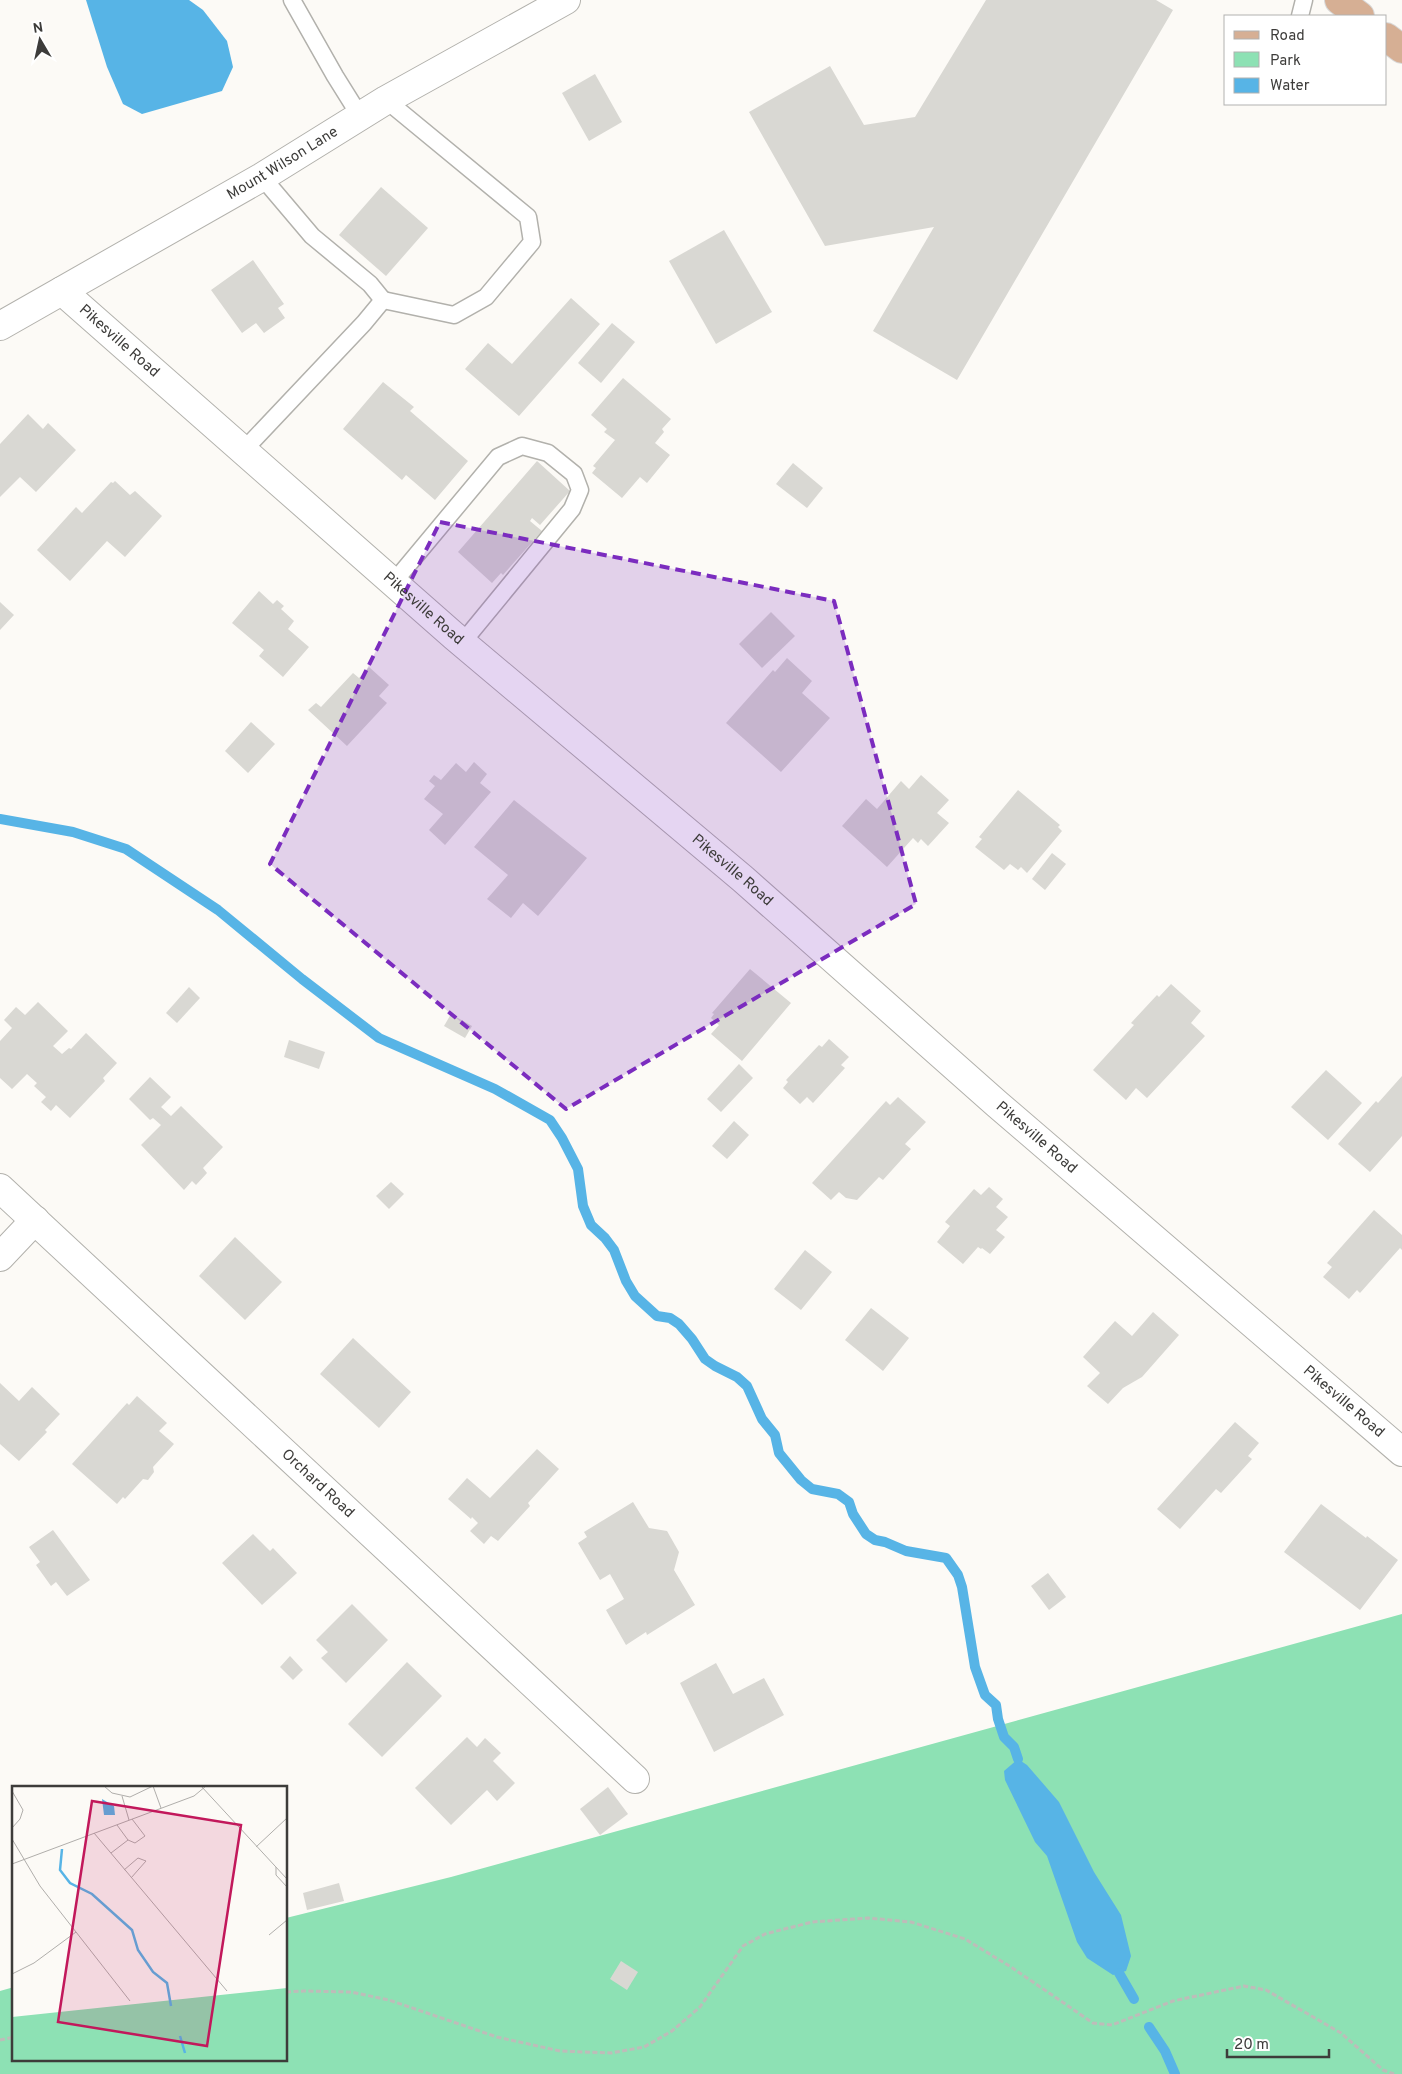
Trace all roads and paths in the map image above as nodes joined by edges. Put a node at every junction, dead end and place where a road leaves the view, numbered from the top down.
1 (292, 0) edge
2 (566, 0) edge
3 (1304, 0) edge
4 (1339, 0) edge
5 (1300, 15) edge
6 (1359, 15) edge
7 (1387, 37) edge
8 (1402, 49) edge
9 (386, 100) junction
10 (360, 116) junction
11 (262, 177) junction
12 (62, 291) junction
13 (383, 300) junction
14 (0, 326) edge
15 (243, 451) junction
16 (393, 583) junction
17 (462, 643) junction
18 (0, 1188) edge
19 (35, 1220) junction
20 (0, 1257) edge
21 (1402, 1452) edge
22 (634, 1779) dead end
23 (288, 1992) edge
24 (1383, 2070) junction
25 (1387, 2074) edge
26 (1394, 2074) edge

1 - 10 lane
2 - 9 street, Mount Wilson Lane
3 - 5 lane
4 - 6 main road
7 - 8 main road
9 - 10 street, Mount Wilson Lane
9 - 13 lane
10 - 11 street, Mount Wilson Lane
11 - 12 street, Mount Wilson Lane
11 - 13 lane
12 - 14 street, Mount Wilson Lane
12 - 15 street, Pikesville Road
13 - 15 lane
15 - 16 street, Pikesville Road
16 - 17 street, Pikesville Road
16 - 17 lane
17 - 21 street, Pikesville Road
18 - 19 street, Orchard Road
19 - 20 street
19 - 22 street, Orchard Road
23 - 24 path
24 - 25 path
24 - 26 path

